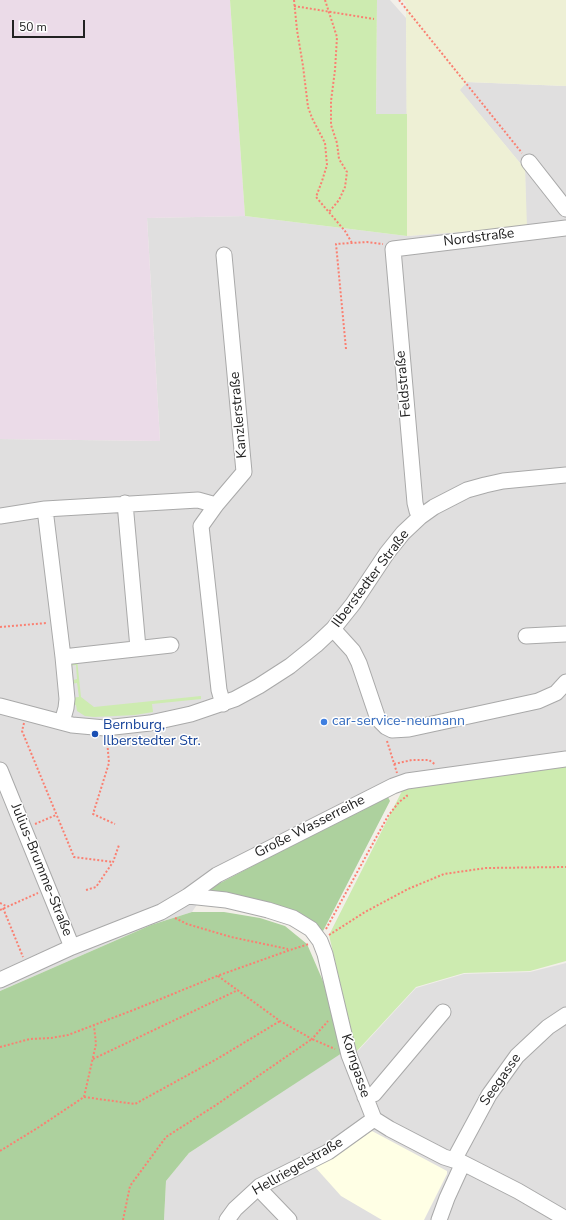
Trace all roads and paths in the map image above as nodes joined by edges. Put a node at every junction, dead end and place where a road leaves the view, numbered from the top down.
1 (294, 0) edge
2 (325, 0) edge
3 (399, 0) edge
4 (294, 6) junction
5 (328, 10) junction
6 (374, 19) dead end
7 (529, 162) joint
8 (566, 208) edge
9 (329, 212) junction
10 (566, 228) edge
11 (352, 243) junction
12 (393, 249) junction
13 (224, 255) dead end
14 (346, 348) dead end
15 (566, 475) edge
16 (125, 503) junction
17 (216, 505) junction
18 (45, 509) junction
19 (0, 516) edge
20 (420, 517) junction
21 (59, 622) junction
22 (0, 627) edge
23 (334, 629) junction
24 (566, 634) edge
25 (526, 636) dead end
26 (171, 645) dead end
27 (138, 648) junction
28 (63, 657) junction
29 (566, 682) edge
30 (223, 704) junction
31 (0, 706) edge
32 (62, 722) junction
33 (23, 727) dead end
34 (106, 728) junction
35 (390, 751) dead end
36 (566, 759) edge
37 (429, 760) dead end
38 (394, 764) junction
39 (0, 770) edge
40 (401, 783) junction
41 (56, 815) junction
42 (115, 824) dead end
43 (32, 825) dead end
44 (119, 844) dead end
45 (113, 862) junction
46 (566, 867) edge
47 (49, 889) junction
48 (86, 890) dead end
49 (188, 896) junction
50 (0, 904) edge
51 (7, 907) junction
52 (3, 908) junction
53 (0, 910) edge
54 (161, 912) junction
55 (320, 941) junction
56 (72, 947) junction
57 (290, 950) junction
58 (27, 968) junction
59 (217, 976) junction
60 (0, 980) edge
61 (238, 990) junction
62 (339, 1010) junction
63 (443, 1012) dead end
64 (566, 1015) edge
65 (280, 1022) junction
66 (94, 1026) junction
67 (312, 1039) junction
68 (0, 1047) edge
69 (349, 1055) junction
70 (93, 1059) junction
71 (84, 1096) junction
72 (365, 1097) junction
73 (374, 1119) junction
74 (0, 1151) edge
75 (458, 1161) junction
76 (260, 1186) junction
77 (566, 1219) edge
78 (123, 1220) edge
79 (227, 1220) edge
80 (289, 1220) edge
81 (439, 1220) edge

1 - 4 path
2 - 5 path
3 - 7 path
4 - 5 path
4 - 9 path
5 - 6 path
5 - 9 path
7 - 8 street
9 - 11 path
10 - 12 street, Nordstraße
11 - 12 path
11 - 14 path
12 - 20 street, Feldstraße
13 - 17 street, Kanzlerstraße
15 - 20 street, Ilberstedter Straße
16 - 17 street
16 - 18 street
16 - 27 street
17 - 30 street, Kanzlerstraße
18 - 19 street
18 - 21 street
20 - 23 street, Ilberstedter Straße
21 - 22 path
21 - 28 street
23 - 29 street
23 - 30 street, Ilberstedter Straße
24 - 25 street
26 - 27 street
27 - 28 street
28 - 32 street
30 - 34 street, Ilberstedter Straße
31 - 32 street, Ilberstedter Straße
32 - 34 street, Ilberstedter Straße
33 - 41 path
34 - 42 path
35 - 38 path
36 - 40 street, Große Wasserreihe
37 - 38 path
38 - 40 path
39 - 47 street, Julius-Brumme-Straße
40 - 49 street, Große Wasserreihe
40 - 55 path
41 - 43 path
41 - 45 path
44 - 45 path
45 - 48 path
46 - 55 path
47 - 51 path
47 - 56 street, Julius-Brumme-Straße
49 - 54 street, Große Wasserreihe
49 - 55 street, Korngasse
50 - 51 path
51 - 52 path
52 - 53 path
52 - 58 path
54 - 56 street, Große Wasserreihe
54 - 57 path
55 - 57 path
55 - 62 street, Korngasse
56 - 58 street, Große Wasserreihe
57 - 59 path
58 - 60 street, Große Wasserreihe
59 - 61 path
59 - 66 path
61 - 65 path
61 - 70 path
62 - 67 path
62 - 69 street, Korngasse
63 - 72 street
64 - 75 street, Seegasse
65 - 67 path
65 - 71 path
66 - 68 path
66 - 70 path
67 - 69 path
67 - 78 path
69 - 72 street, Korngasse
70 - 71 path
71 - 74 path
72 - 73 street, Korngasse
73 - 75 street
73 - 76 street, Hellriegelstraße
75 - 77 street
75 - 81 street, Seegasse
76 - 79 street, Hellriegelstraße
76 - 80 street

